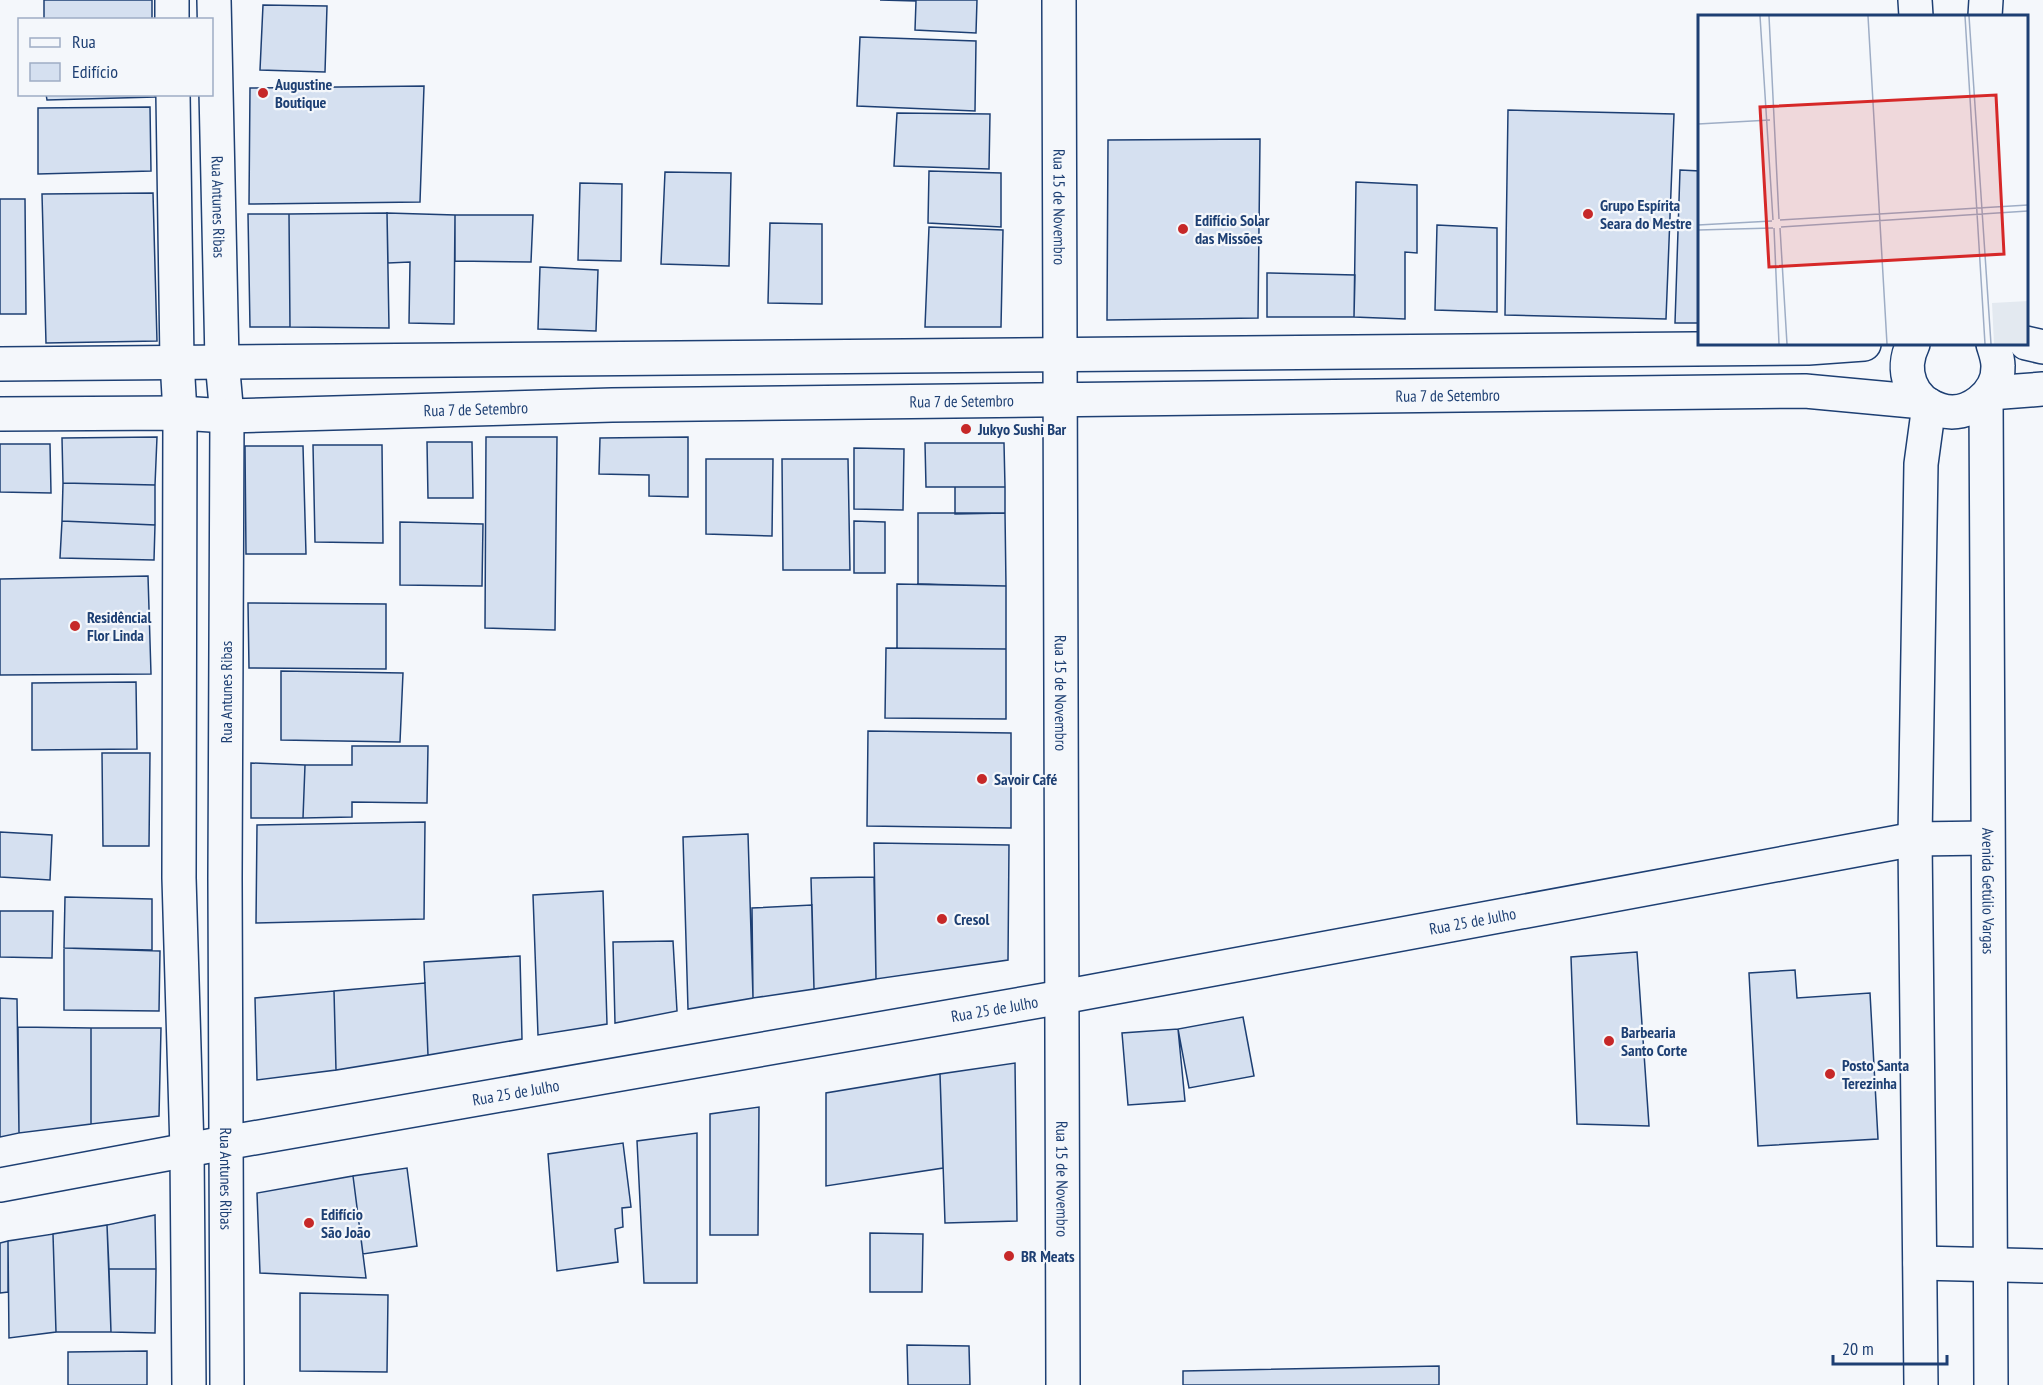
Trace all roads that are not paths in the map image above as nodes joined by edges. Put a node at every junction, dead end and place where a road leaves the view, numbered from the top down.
1 (172, 0) edge
2 (214, 0) edge
3 (1059, 0) edge
4 (1915, 0) edge
5 (1986, 0) edge
6 (1916, 15) edge
7 (1985, 15) edge
8 (172, 18) edge
9 (173, 96) edge
10 (2028, 343) edge
11 (1850, 345) edge
12 (1913, 345) edge
13 (1993, 345) edge
14 (2043, 347) edge
15 (1578, 350) junction
16 (1059, 353) junction
17 (608, 358) junction
18 (177, 361) junction
19 (222, 362) junction
20 (0, 364) edge
21 (2043, 389) edge
22 (1575, 394) junction
23 (1988, 395) junction
24 (1059, 399) junction
25 (1926, 403) junction
26 (612, 405) junction
27 (180, 413) junction
28 (0, 414) edge
29 (227, 416) junction
30 (1988, 838) junction
31 (1915, 839) junction
32 (179, 878) junction
33 (225, 879) junction
34 (1062, 996) junction
35 (225, 1143) junction
36 (187, 1150) junction
37 (0, 1185) edge
38 (1920, 1263) junction
39 (1990, 1266) junction
40 (2043, 1266) edge
41 (189, 1385) edge
42 (227, 1385) edge
43 (1064, 1385) edge
44 (1921, 1385) edge
45 (1991, 1385) edge

1 - 8 street
2 - 19 street, Rua Antunes Ribas
3 - 16 street, Rua 15 de Novembro
4 - 6 street
5 - 7 street
9 - 18 street
10 - 14 street
11 - 15 street
12 - 25 street
13 - 23 street, Avenida Getúlio Vargas
15 - 16 street
15 - 22 street
16 - 17 street
16 - 24 street, Rua 15 de Novembro
17 - 19 street
17 - 26 street
18 - 19 street
18 - 20 street
18 - 27 street
19 - 29 street, Rua Antunes Ribas
21 - 23 street
22 - 24 street, Rua 7 de Setembro
22 - 25 street, Rua 7 de Setembro
23 - 25 street, Rua 7 de Setembro
23 - 30 street, Avenida Getúlio Vargas
24 - 26 street, Rua 7 de Setembro
24 - 34 street, Rua 15 de Novembro
25 - 31 street
26 - 29 street, Rua 7 de Setembro
27 - 28 street, Rua 7 de Setembro
27 - 29 street, Rua 7 de Setembro
27 - 32 street
29 - 33 street, Rua Antunes Ribas
30 - 31 street, Rua 25 de Julho
30 - 39 street, Avenida Getúlio Vargas
31 - 34 street, Rua 25 de Julho
31 - 38 street
32 - 33 street
32 - 36 street
33 - 35 street, Rua Antunes Ribas
34 - 35 street, Rua 25 de Julho
34 - 43 street, Rua 15 de Novembro
35 - 36 street, Rua 25 de Julho
35 - 42 street, Rua Antunes Ribas
36 - 37 street, Rua 25 de Julho
36 - 41 street
38 - 39 street
38 - 44 street
39 - 40 street
39 - 45 street, Avenida Getúlio Vargas

